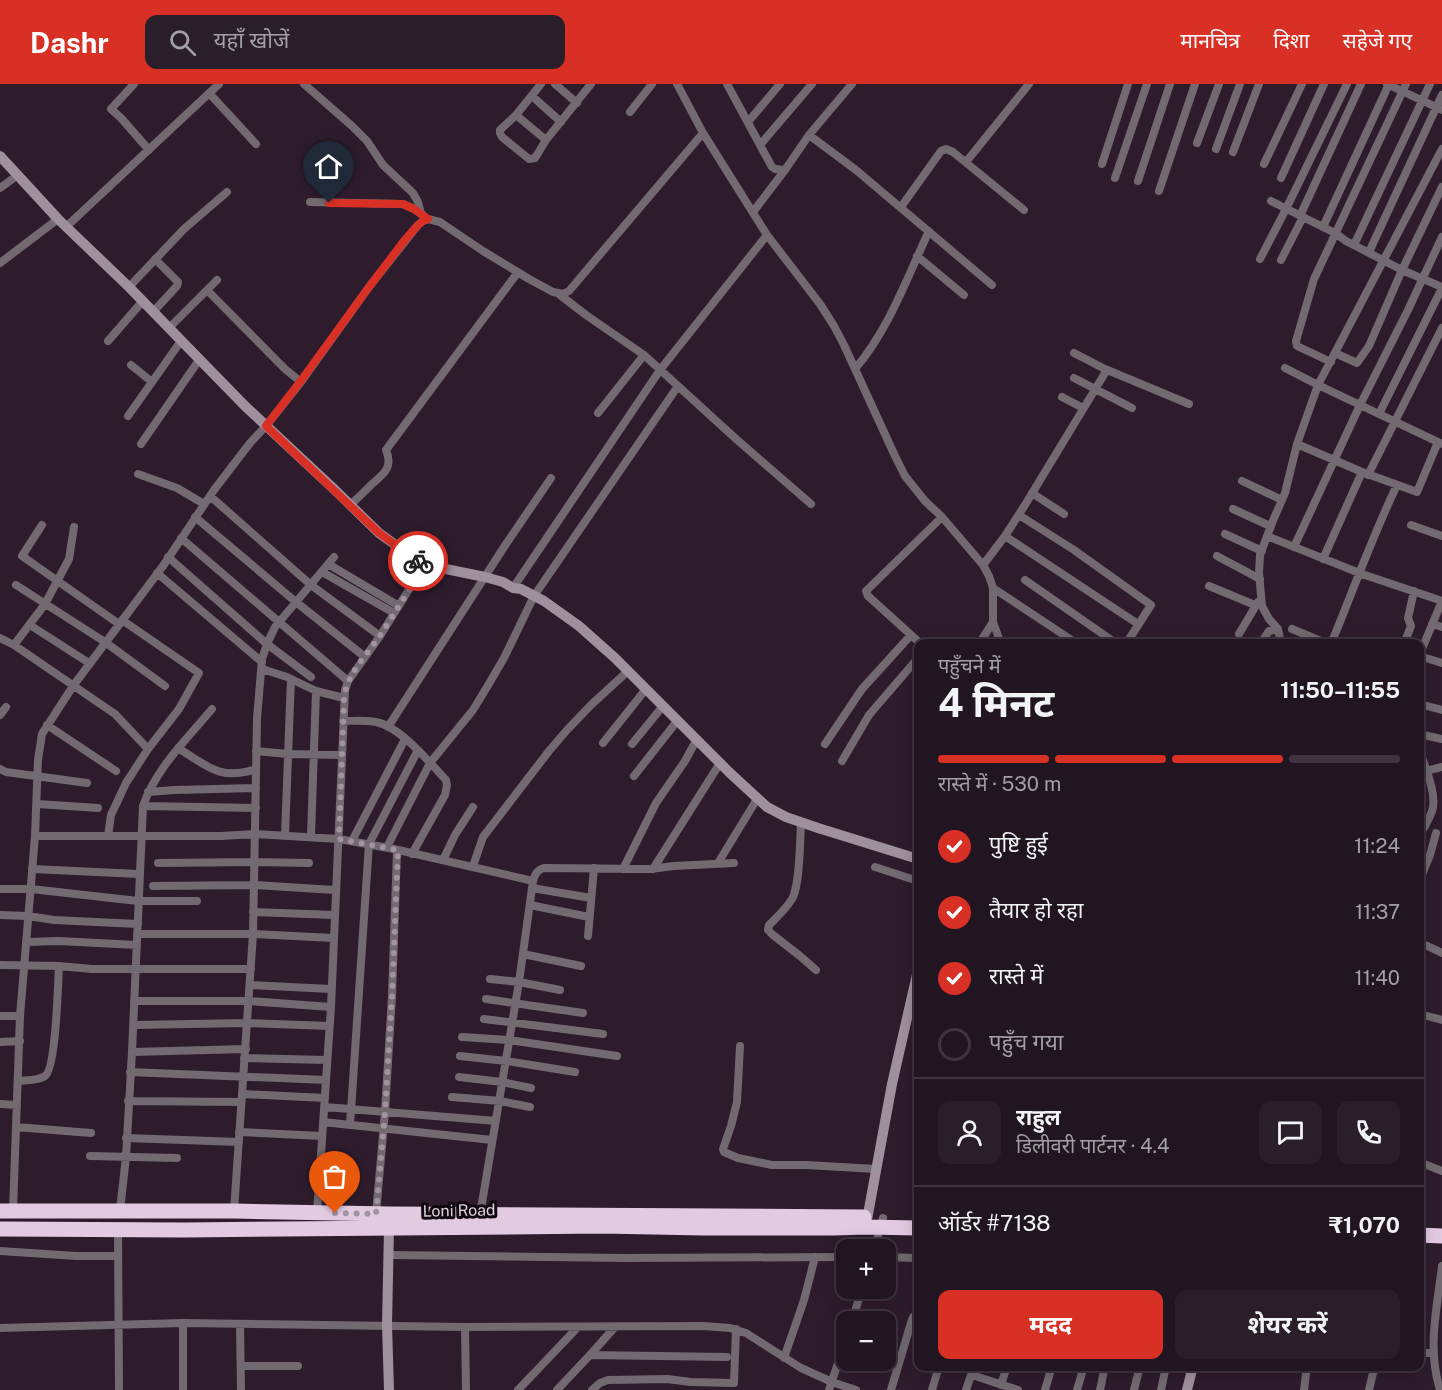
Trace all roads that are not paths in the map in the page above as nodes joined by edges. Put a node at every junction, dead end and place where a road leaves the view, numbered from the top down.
1 (134, 84) edge
2 (219, 84) edge
3 (304, 84) edge
4 (541, 84) edge
5 (555, 84) edge
6 (591, 84) edge
7 (652, 84) edge
8 (677, 84) edge
9 (727, 84) edge
10 (780, 84) edge
11 (812, 84) edge
12 (852, 84) edge
13 (1029, 84) edge
14 (1128, 84) edge
15 (1147, 84) edge
16 (1170, 84) edge
17 (1195, 84) edge
18 (1219, 84) edge
19 (1240, 84) edge
20 (1258, 84) edge
21 (1302, 84) edge
22 (1324, 84) edge
23 (1347, 84) edge
24 (1361, 84) edge
25 (1388, 84) edge
26 (1430, 84) edge
27 (1404, 88) edge
28 (209, 93) junction
29 (1442, 95) edge
30 (532, 96) junction
31 (1423, 101) junction
32 (577, 103) junction
33 (1439, 109) edge
34 (630, 112) dead end
35 (516, 115) junction
36 (561, 122) junction
37 (748, 122) junction
38 (703, 133) junction
39 (809, 135) junction
40 (546, 140) junction
41 (1197, 142) dead end
42 (256, 144) dead end
43 (760, 145) junction
44 (1216, 149) dead end
45 (1442, 149) edge
46 (149, 150) junction
47 (1233, 152) dead end
48 (0, 156) edge
49 (966, 162) junction
50 (1102, 164) dead end
51 (1264, 164) dead end
52 (785, 170) junction
53 (18, 175) junction
54 (1115, 178) dead end
55 (1281, 178) dead end
56 (1138, 181) dead end
57 (1442, 187) edge
58 (0, 188) edge
59 (1160, 191) dead end
60 (227, 192) dead end
61 (1271, 201) dead end
62 (310, 202) dead end
63 (901, 207) junction
64 (1286, 209) junction
65 (1024, 210) dead end
66 (753, 212) junction
67 (421, 214) junction
68 (1301, 217) junction
69 (428, 219) junction
70 (62, 222) junction
71 (1323, 227) junction
72 (929, 231) junction
73 (1335, 233) junction
74 (767, 235) junction
75 (1442, 237) edge
76 (1354, 245) junction
77 (1369, 252) junction
78 (917, 256) junction
79 (155, 259) junction
80 (1260, 259) dead end
81 (1281, 260) dead end
82 (1385, 260) junction
83 (0, 263) edge
84 (1402, 270) junction
85 (518, 272) junction
86 (1423, 278) junction
87 (217, 280) dead end
88 (992, 285) dead end
89 (129, 287) junction
90 (1442, 287) edge
91 (207, 290) junction
92 (560, 295) junction
93 (964, 295) dead end
94 (142, 302) junction
95 (153, 312) junction
96 (169, 328) junction
97 (1442, 328) edge
98 (108, 341) dead end
99 (181, 341) junction
100 (1074, 353) dead end
101 (1335, 353) junction
102 (644, 355) junction
103 (199, 360) junction
104 (1331, 362) junction
105 (131, 365) dead end
106 (1285, 368) dead end
107 (855, 369) junction
108 (1105, 369) junction
109 (660, 370) junction
110 (1074, 378) dead end
111 (152, 382) junction
112 (300, 382) junction
113 (1318, 385) junction
114 (678, 386) junction
115 (1095, 388) junction
116 (1062, 397) dead end
117 (1190, 404) dead end
118 (1360, 405) junction
119 (1083, 408) junction
120 (1132, 408) dead end
121 (598, 413) dead end
122 (1379, 414) junction
123 (128, 417) dead end
124 (1395, 422) junction
125 (266, 426) junction
126 (1441, 443) edge
127 (141, 444) dead end
128 (1297, 444) junction
129 (1334, 461) junction
130 (138, 474) dead end
131 (1365, 474) junction
132 (551, 478) dead end
133 (1242, 481) dead end
134 (1397, 485) junction
135 (1032, 493) junction
136 (210, 496) junction
137 (1282, 500) junction
138 (204, 504) junction
139 (811, 504) dead end
140 (350, 505) junction
141 (1233, 509) dead end
142 (1019, 514) junction
143 (1064, 514) dead end
144 (195, 517) junction
145 (942, 517) junction
146 (42, 525) dead end
147 (1411, 525) dead end
148 (1270, 526) junction
149 (74, 527) dead end
150 (1225, 534) dead end
151 (1005, 536) junction
152 (1267, 536) junction
153 (1442, 536) edge
154 (181, 538) junction
155 (1294, 547) junction
156 (1262, 551) junction
157 (1216, 556) dead end
158 (334, 557) dead end
159 (168, 558) junction
160 (1323, 559) junction
161 (328, 564) junction
162 (426, 565) junction
163 (983, 565) junction
164 (322, 572) junction
165 (157, 573) junction
166 (1360, 573) junction
167 (485, 577) junction
168 (58, 579) junction
169 (1260, 579) junction
170 (1025, 580) dead end
171 (16, 585) dead end
172 (311, 585) junction
173 (1209, 586) dead end
174 (513, 588) junction
175 (993, 588) junction
176 (1414, 591) junction
177 (534, 596) junction
178 (1261, 599) junction
179 (1442, 601) edge
180 (296, 602) junction
181 (45, 604) junction
182 (1255, 606) junction
183 (396, 610) junction
184 (120, 622) junction
185 (280, 622) junction
186 (993, 622) junction
187 (1138, 624) junction
188 (1432, 624) junction
189 (33, 627) dead end
190 (1442, 627) edge
191 (1278, 629) junction
192 (1292, 629) dead end
193 (911, 634) junction
194 (1239, 634) dead end
195 (380, 636) junction
196 (0, 638) edge
197 (916, 639) edge
198 (982, 639) edge
199 (999, 639) edge
200 (1070, 639) edge
201 (1110, 639) edge
202 (1129, 639) edge
203 (1263, 639) edge
204 (1280, 639) edge
205 (1317, 639) edge
206 (1332, 639) edge
207 (1406, 639) edge
208 (105, 642) junction
209 (267, 644) junction
210 (1424, 644) edge
211 (14, 645) junction
212 (365, 657) junction
213 (1424, 658) edge
214 (89, 663) junction
215 (914, 663) edge
216 (1442, 663) edge
217 (262, 666) junction
218 (628, 671) junction
219 (311, 677) dead end
220 (291, 679) junction
221 (348, 681) junction
222 (73, 686) junction
223 (165, 686) dead end
224 (646, 689) junction
225 (316, 691) junction
226 (344, 698) junction
227 (1424, 705) edge
228 (6, 706) dead end
229 (663, 706) junction
230 (212, 709) dead end
231 (1442, 710) edge
232 (0, 716) edge
233 (678, 720) junction
234 (343, 722) junction
235 (47, 725) junction
236 (388, 727) junction
237 (1424, 735) edge
238 (405, 739) junction
239 (697, 739) junction
240 (1442, 739) edge
241 (603, 743) dead end
242 (632, 744) dead end
243 (825, 744) dead end
244 (178, 748) junction
245 (148, 749) junction
246 (418, 750) junction
247 (256, 751) junction
248 (288, 754) junction
249 (314, 754) junction
250 (342, 755) junction
251 (842, 761) dead end
252 (430, 763) junction
253 (720, 763) junction
254 (1424, 765) edge
255 (1442, 767) edge
256 (0, 769) edge
257 (256, 769) junction
258 (116, 771) dead end
259 (1426, 771) junction
260 (634, 776) dead end
261 (37, 777) junction
262 (87, 783) dead end
263 (256, 788) junction
264 (148, 792) junction
265 (757, 799) junction
266 (37, 804) junction
267 (143, 806) junction
268 (473, 807) dead end
269 (98, 808) dead end
270 (256, 808) junction
271 (801, 822) junction
272 (1424, 822) edge
273 (1424, 828) edge
274 (255, 834) junction
275 (1439, 834) edge
276 (35, 836) junction
277 (108, 836) junction
278 (141, 836) junction
279 (285, 836) junction
280 (311, 836) junction
281 (339, 839) junction
282 (351, 841) junction
283 (369, 844) junction
284 (387, 848) junction
285 (398, 850) junction
286 (412, 854) junction
287 (914, 858) edge
288 (443, 860) junction
289 (254, 862) junction
290 (158, 863) dead end
291 (309, 863) dead end
292 (717, 863) junction
293 (734, 863) dead end
294 (473, 866) junction
295 (875, 867) dead end
296 (594, 868) junction
297 (32, 869) junction
298 (623, 869) junction
299 (652, 869) junction
300 (1424, 870) edge
301 (139, 874) junction
302 (914, 879) edge
303 (254, 885) junction
304 (533, 885) junction
305 (153, 886) dead end
306 (0, 889) edge
307 (31, 889) junction
308 (335, 890) junction
309 (591, 898) junction
310 (138, 901) junction
311 (197, 901) dead end
312 (530, 905) junction
313 (253, 912) junction
314 (0, 915) edge
315 (334, 915) junction
316 (28, 916) junction
317 (589, 917) junction
318 (138, 924) junction
319 (137, 934) junction
320 (253, 934) junction
321 (588, 936) dead end
322 (333, 938) junction
323 (26, 942) junction
324 (1424, 944) edge
325 (137, 945) junction
326 (1442, 953) edge
327 (523, 954) junction
328 (0, 965) edge
329 (24, 966) junction
330 (59, 966) junction
331 (581, 966) dead end
332 (136, 969) junction
333 (251, 969) junction
334 (816, 970) dead end
335 (490, 980) dead end
336 (519, 982) junction
337 (250, 985) junction
338 (914, 988) edge
339 (331, 989) junction
340 (560, 990) dead end
341 (486, 999) dead end
342 (134, 1000) junction
343 (249, 1001) junction
344 (516, 1003) junction
345 (331, 1007) junction
346 (583, 1013) dead end
347 (1424, 1015) edge
348 (0, 1016) edge
349 (20, 1016) junction
350 (484, 1019) dead end
351 (1442, 1020) edge
352 (512, 1022) junction
353 (247, 1023) junction
354 (133, 1025) junction
355 (329, 1026) junction
356 (603, 1034) dead end
357 (462, 1037) dead end
358 (509, 1040) junction
359 (0, 1041) edge
360 (20, 1041) junction
361 (740, 1046) dead end
362 (246, 1049) junction
363 (132, 1052) junction
364 (460, 1056) dead end
365 (617, 1056) dead end
366 (244, 1058) junction
367 (327, 1060) junction
368 (506, 1061) junction
369 (130, 1072) junction
370 (575, 1072) dead end
371 (243, 1076) junction
372 (459, 1077) dead end
373 (326, 1080) junction
374 (18, 1081) junction
375 (502, 1082) junction
376 (531, 1088) dead end
377 (452, 1097) dead end
378 (242, 1098) junction
379 (325, 1098) junction
380 (128, 1101) junction
381 (500, 1101) junction
382 (0, 1104) edge
383 (17, 1105) junction
384 (325, 1107) junction
385 (530, 1107) dead end
386 (351, 1109) junction
387 (385, 1112) junction
388 (496, 1121) junction
389 (323, 1122) junction
390 (350, 1125) junction
391 (16, 1127) junction
392 (384, 1129) junction
393 (239, 1132) junction
394 (91, 1133) dead end
395 (322, 1136) junction
396 (126, 1138) junction
397 (492, 1140) junction
398 (239, 1142) junction
399 (90, 1156) dead end
400 (126, 1157) junction
401 (177, 1158) dead end
402 (1424, 1164) edge
403 (876, 1169) junction
404 (1442, 1171) edge
405 (7, 1210) edge
406 (120, 1210) junction
407 (234, 1211) junction
408 (317, 1213) junction
409 (376, 1214) junction
410 (480, 1215) junction
411 (914, 1218) edge
412 (462, 1221) junction
413 (649, 1221) junction
414 (874, 1222) junction
415 (914, 1227) edge
416 (0, 1229) edge
417 (389, 1229) junction
418 (118, 1230) junction
419 (1424, 1235) edge
420 (1442, 1236) edge
421 (874, 1239) edge
422 (1424, 1245) edge
423 (1442, 1246) edge
424 (0, 1251) edge
425 (389, 1255) junction
426 (118, 1256) junction
427 (815, 1257) junction
428 (836, 1257) edge
429 (896, 1257) edge
430 (914, 1258) edge
431 (1442, 1266) edge
432 (1439, 1306) edge
433 (914, 1317) edge
434 (183, 1323) junction
435 (118, 1324) junction
436 (240, 1324) junction
437 (387, 1325) junction
438 (465, 1327) junction
439 (578, 1327) junction
440 (615, 1327) junction
441 (0, 1328) edge
442 (736, 1329) junction
443 (1438, 1332) edge
444 (590, 1356) junction
445 (1436, 1356) edge
446 (727, 1357) dead end
447 (784, 1358) junction
448 (241, 1366) junction
449 (298, 1366) dead end
450 (836, 1369) edge
451 (938, 1371) edge
452 (973, 1371) edge
453 (1005, 1371) edge
454 (1051, 1371) edge
455 (1083, 1371) edge
456 (1104, 1371) edge
457 (1139, 1371) edge
458 (1165, 1371) edge
459 (1192, 1371) edge
460 (1306, 1371) edge
461 (1374, 1371) edge
462 (972, 1376) junction
463 (667, 1379) junction
464 (1001, 1385) junction
465 (1440, 1385) edge
466 (690, 1386) edge
467 (830, 1386) edge
468 (119, 1390) edge
469 (183, 1390) edge
470 (241, 1390) edge
471 (389, 1390) edge
472 (466, 1390) edge
473 (518, 1390) edge
474 (557, 1390) edge
475 (592, 1390) edge
476 (664, 1390) edge
477 (856, 1390) edge
478 (891, 1390) edge
479 (932, 1390) edge
480 (966, 1390) edge
481 (1018, 1390) edge
482 (1045, 1390) edge
483 (1077, 1390) edge
484 (1100, 1390) edge
485 (1134, 1390) edge
486 (1161, 1390) edge
487 (1188, 1390) edge
488 (1304, 1390) edge
489 (1369, 1390) edge

1 - 46 street
2 - 28 street
3 - 67 street
4 - 30 street
5 - 32 street
6 - 32 street
7 - 34 street
8 - 38 street
9 - 37 street
10 - 37 street
11 - 43 street
12 - 39 street
13 - 49 street
14 - 50 street
15 - 54 street
16 - 56 street
17 - 59 street
18 - 41 street
19 - 44 street
20 - 47 street
21 - 51 street
22 - 55 street
23 - 64 street
24 - 68 street
25 - 27 street
25 - 71 street
26 - 31 street
27 - 31 street
27 - 73 street
28 - 42 street
28 - 46 street
29 - 33 street
30 - 35 street
30 - 36 street
31 - 33 street
31 - 76 street
32 - 36 street
33 - 77 street
35 - 40 street
35 - 40 street
36 - 40 street
37 - 43 street
38 - 66 street
38 - 92 street
39 - 52 street
39 - 63 street
43 - 52 street
45 - 82 street
46 - 70 street
48 - 53 street
49 - 63 street
49 - 65 street
52 - 66 street
53 - 58 street
53 - 70 street
57 - 84 street
60 - 79 street
61 - 64 street
62 - 67 street
63 - 72 street
64 - 68 street
64 - 80 street
66 - 74 street
67 - 69 street
68 - 71 street
68 - 81 street
69 - 85 street
69 - 112 street
70 - 83 street
70 - 89 street
71 - 73 street
72 - 78 street
72 - 88 street
73 - 76 street
73 - 104 street
74 - 107 street
74 - 109 street
75 - 86 street
76 - 77 street
77 - 82 street
78 - 93 street
78 - 107 street
79 - 89 street
79 - 95 street
82 - 84 street
82 - 101 street
84 - 86 street
84 - 101 street
85 - 92 street
85 - 140 street
86 - 90 street
86 - 118 street
87 - 91 street
89 - 94 street
90 - 122 street
91 - 96 street
91 - 112 street
92 - 102 street
94 - 95 street
94 - 98 street
95 - 96 street
96 - 99 street
97 - 124 street
99 - 103 street
99 - 111 street
100 - 108 street
101 - 104 street
102 - 109 street
102 - 121 street
103 - 125 street
103 - 127 street
104 - 113 street
105 - 111 street
106 - 113 street
107 - 145 street
108 - 115 street
108 - 117 street
109 - 114 street
109 - 174 street
110 - 115 street
111 - 123 street
112 - 125 street
113 - 118 street
113 - 128 street
114 - 139 street
114 - 177 street
115 - 119 street
115 - 120 street
116 - 119 street
118 - 122 street
118 - 129 street
119 - 135 street
122 - 124 street
124 - 126 street
124 - 131 street
125 - 136 street
125 - 140 street
126 - 134 street
128 - 129 street
128 - 137 street
129 - 131 street
129 - 155 street
130 - 138 street
131 - 134 street
131 - 160 street
132 - 167 street
133 - 137 street
134 - 166 street
135 - 142 street
135 - 143 street
136 - 138 street
136 - 172 street
137 - 148 street
138 - 144 street
140 - 162 street
141 - 148 street
142 - 151 street
142 - 187 street
144 - 154 street
144 - 180 street
145 - 163 street
145 - 193 street
146 - 168 street
147 - 153 street
148 - 152 street
149 - 168 street
150 - 156 street
151 - 163 street
151 - 187 street
152 - 155 street
152 - 156 street
154 - 159 street
154 - 185 street
155 - 160 street
156 - 169 street
157 - 169 street
158 - 161 street
159 - 165 street
159 - 209 street
160 - 166 street
161 - 164 street
161 - 183 street
162 - 167 street
162 - 183 street
163 - 175 street
164 - 172 street
164 - 183 street
165 - 184 street
165 - 217 street
166 - 176 street
166 - 206 street
167 - 174 street
167 - 236 street
168 - 181 street
168 - 184 street
169 - 178 street
170 - 201 street
171 - 181 street
172 - 180 street
172 - 195 street
173 - 182 street
174 - 177 street
175 - 186 street
175 - 200 street
176 - 179 street
176 - 207 street
177 - 218 street
177 - 252 street
178 - 182 street
178 - 191 street
179 - 188 street
180 - 185 street
180 - 212 street
181 - 208 street
181 - 211 street
182 - 194 street
183 - 195 street
184 - 208 street
184 - 245 street
185 - 209 street
185 - 221 street
186 - 198 street
186 - 199 street
187 - 202 street
188 - 190 street
188 - 210 street
189 - 214 street
191 - 203 street
191 - 204 street
192 - 205 street
193 - 197 street
193 - 243 street
195 - 212 street
196 - 211 street
208 - 214 street
208 - 223 street
209 - 217 street
209 - 219 street
211 - 222 street
212 - 221 street
213 - 216 street
214 - 222 street
215 - 251 street
217 - 220 street
217 - 247 street
218 - 224 street
218 - 294 street
220 - 225 street
220 - 248 street
221 - 226 street
222 - 235 street
222 - 245 street
224 - 229 street
224 - 241 street
225 - 226 street
225 - 249 street
226 - 234 street
227 - 231 street
228 - 232 street
229 - 233 street
229 - 242 street
230 - 244 street
233 - 239 street
233 - 260 street
234 - 236 street
234 - 250 street
235 - 258 street
235 - 261 street
236 - 238 street
237 - 240 street
238 - 246 street
238 - 282 street
239 - 253 street
239 - 298 street
244 - 257 street
244 - 264 street
245 - 277 street
246 - 252 street
246 - 283 street
247 - 248 street
247 - 257 street
248 - 249 street
248 - 279 street
249 - 250 street
249 - 280 street
250 - 281 street
252 - 284 street
252 - 286 street
253 - 265 street
253 - 299 street
254 - 259 street
255 - 259 street
256 - 261 street
257 - 263 street
259 - 272 street
261 - 262 street
261 - 266 street
263 - 264 street
263 - 270 street
264 - 267 street
265 - 271 street
265 - 292 street
266 - 269 street
266 - 276 street
267 - 270 street
267 - 278 street
268 - 288 street
270 - 274 street
271 - 287 street
271 - 334 street
273 - 275 street
274 - 278 street
274 - 279 street
274 - 289 street
275 - 300 street
276 - 277 street
276 - 297 street
277 - 278 street
278 - 301 street
279 - 280 street
280 - 281 street
281 - 282 street
281 - 308 street
282 - 283 street
283 - 284 street
283 - 386 street
284 - 285 street
285 - 286 street
285 - 387 street
286 - 288 street
288 - 294 street
289 - 290 street
289 - 291 street
289 - 303 street
292 - 293 street
292 - 299 street
294 - 304 street
295 - 302 street
296 - 298 street
296 - 304 street
296 - 309 street
297 - 301 street
297 - 307 street
298 - 299 street
301 - 310 street
303 - 305 street
303 - 308 street
303 - 313 street
304 - 309 street
304 - 312 street
306 - 307 street
307 - 310 street
307 - 316 street
308 - 315 street
309 - 317 street
310 - 311 street
310 - 318 street
312 - 317 street
312 - 327 street
313 - 315 street
313 - 320 street
314 - 316 street
315 - 322 street
316 - 318 street
316 - 323 street
317 - 321 street
318 - 319 street
319 - 320 street
319 - 325 street
320 - 322 street
320 - 333 street
322 - 339 street
323 - 325 street
323 - 329 street
324 - 326 street
325 - 332 street
327 - 331 street
327 - 336 street
328 - 329 street
329 - 330 street
329 - 349 street
330 - 332 street
330 - 374 street
332 - 333 street
332 - 342 street
333 - 337 street
335 - 336 street
336 - 340 street
336 - 344 street
337 - 339 street
337 - 343 street
338 - 403 street
339 - 345 street
341 - 344 street
342 - 343 street
342 - 354 street
343 - 345 street
343 - 353 street
344 - 346 street
344 - 352 street
345 - 355 street
347 - 351 street
348 - 349 street
349 - 360 street
350 - 352 street
352 - 356 street
352 - 358 street
353 - 354 street
353 - 355 street
353 - 362 street
354 - 363 street
355 - 367 street
357 - 358 street
358 - 365 street
358 - 368 street
359 - 360 street
360 - 374 street
361 - 403 street
362 - 363 street
362 - 366 street
363 - 369 street
364 - 368 street
366 - 367 street
366 - 371 street
367 - 373 street
368 - 370 street
368 - 375 street
369 - 371 street
369 - 380 street
371 - 373 street
371 - 378 street
372 - 375 street
373 - 379 street
374 - 383 street
375 - 376 street
375 - 381 street
377 - 381 street
378 - 379 street
378 - 380 street
378 - 393 street
379 - 384 street
380 - 396 street
381 - 385 street
381 - 388 street
382 - 383 street
383 - 391 street
384 - 386 street
384 - 389 street
386 - 387 street
386 - 390 street
387 - 388 street
387 - 392 street
388 - 397 street
389 - 390 street
389 - 395 street
390 - 392 street
391 - 394 street
391 - 405 street
392 - 397 street
392 - 409 street
393 - 395 street
393 - 398 street
395 - 408 street
396 - 398 street
396 - 400 street
397 - 410 street
398 - 407 street
399 - 400 street
400 - 401 street
400 - 406 street
402 - 404 street
403 - 414 street
405 - 406 highway, Loni Road
406 - 407 highway, Loni Road
407 - 408 highway, Loni Road
408 - 409 highway, Loni Road
409 - 412 highway, Loni Road
410 - 412 highway, Loni Road
410 - 413 highway, Loni Road
411 - 414 highway, Loni Road
412 - 413 highway, Loni Road
412 - 417 highway, Loni Road
413 - 414 highway, Loni Road
414 - 415 highway, Loni Road
414 - 421 street
416 - 418 highway, Loni Road
417 - 418 highway, Loni Road
417 - 425 street
418 - 426 street
419 - 420 highway
422 - 423 highway
424 - 426 street
425 - 427 street
425 - 437 street
426 - 435 street
427 - 428 street
427 - 447 street
429 - 430 street
431 - 432 street
432 - 443 street
433 - 478 street
434 - 435 street
434 - 436 street
434 - 469 street
435 - 441 street
435 - 468 street
436 - 437 street
436 - 448 street
437 - 438 street
437 - 471 street
438 - 439 street
438 - 472 street
439 - 440 street
439 - 473 street
440 - 442 street
440 - 444 street
442 - 447 street
442 - 466 street
443 - 445 street
444 - 446 street
444 - 474 street
445 - 465 street
447 - 467 street
448 - 449 street
448 - 470 street
450 - 467 street
451 - 479 street
452 - 462 street
453 - 464 street
454 - 482 street
455 - 483 street
456 - 484 street
457 - 485 street
458 - 486 street
459 - 487 street
460 - 488 street
461 - 489 street
462 - 464 street
462 - 480 street
463 - 466 street
463 - 475 street
463 - 476 street
464 - 481 street
467 - 477 street

